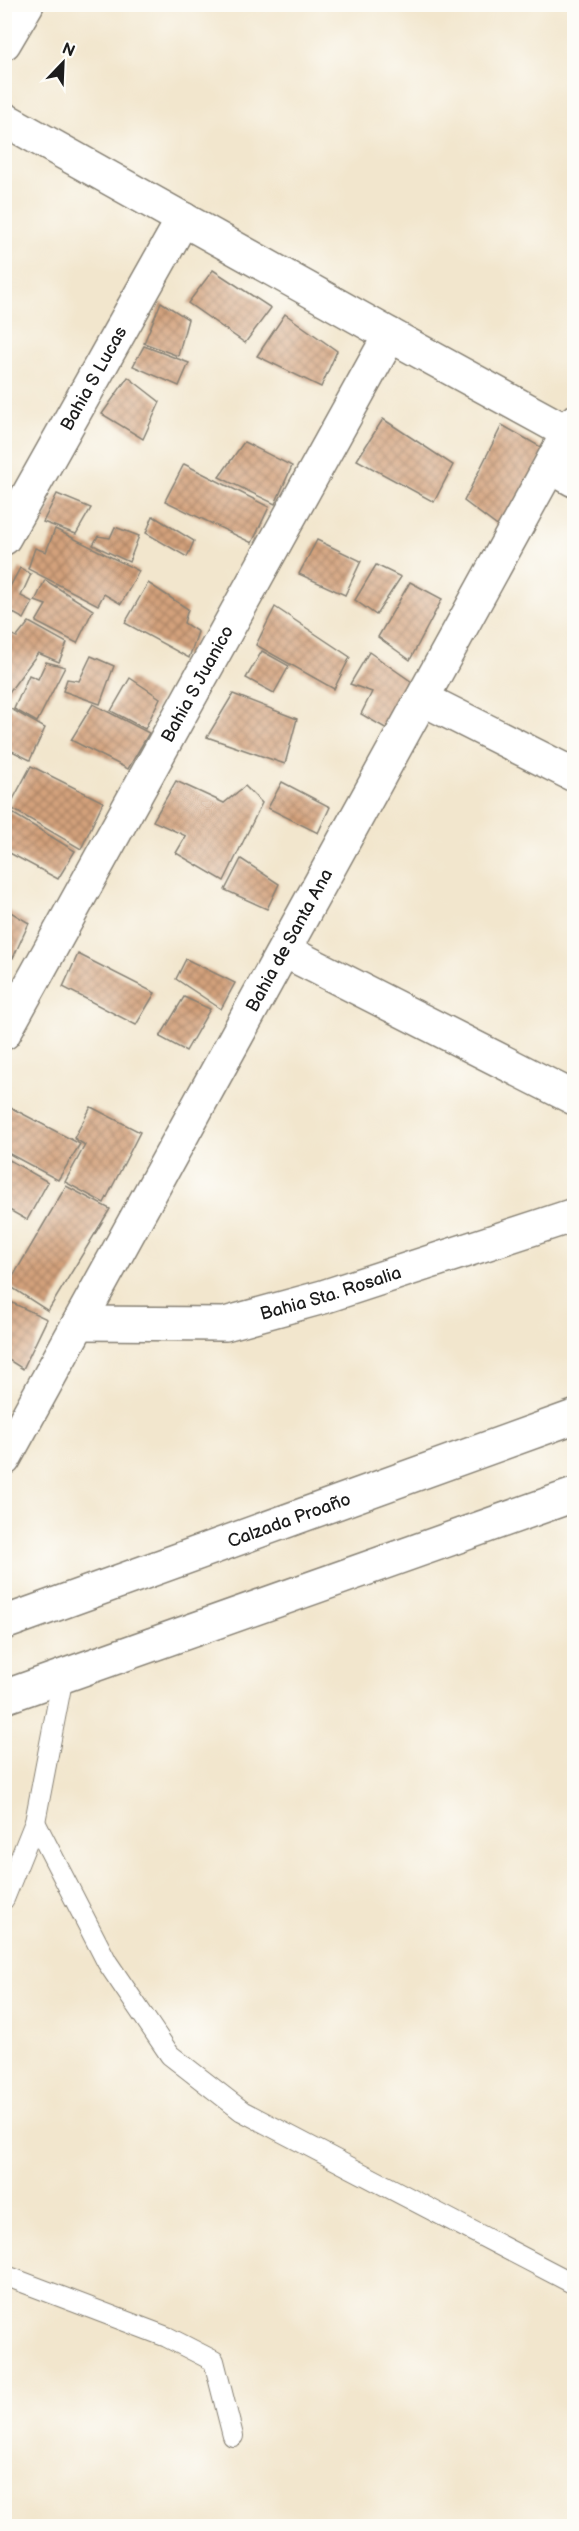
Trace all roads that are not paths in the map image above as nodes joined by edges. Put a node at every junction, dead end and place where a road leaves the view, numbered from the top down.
1 (27, 4) edge
2 (4, 44) edge
3 (4, 119) edge
4 (183, 219) junction
5 (390, 335) junction
6 (572, 427) edge
7 (563, 473) edge
8 (4, 538) edge
9 (423, 699) junction
10 (574, 775) edge
11 (285, 951) junction
12 (4, 1033) edge
13 (574, 1098) edge
14 (574, 1215) edge
15 (80, 1323) junction
16 (574, 1417) edge
17 (4, 1459) edge
18 (574, 1495) edge
19 (4, 1623) edge
20 (63, 1676) junction
21 (4, 1697) edge
22 (34, 1822) junction
23 (4, 1899) edge
24 (4, 2275) edge
25 (574, 2284) edge
26 (233, 2436) dead end

1 - 2 street
3 - 4 street
4 - 5 street
4 - 8 street, Bahia S Lucas
5 - 6 street
5 - 12 street, Bahia S Juanico
6 - 7 street, Bahia de Santa Ana
7 - 9 street, Bahia de Santa Ana
9 - 10 street
9 - 11 street, Bahia de Santa Ana
11 - 13 street
11 - 15 street, Bahia de Santa Ana
14 - 15 street, Bahia Sta. Rosalia
15 - 17 street, Bahia de Santa Ana
16 - 19 street, Calzada Proaño
18 - 20 street
20 - 21 street
20 - 22 lane
22 - 23 lane
22 - 25 lane
24 - 26 lane

